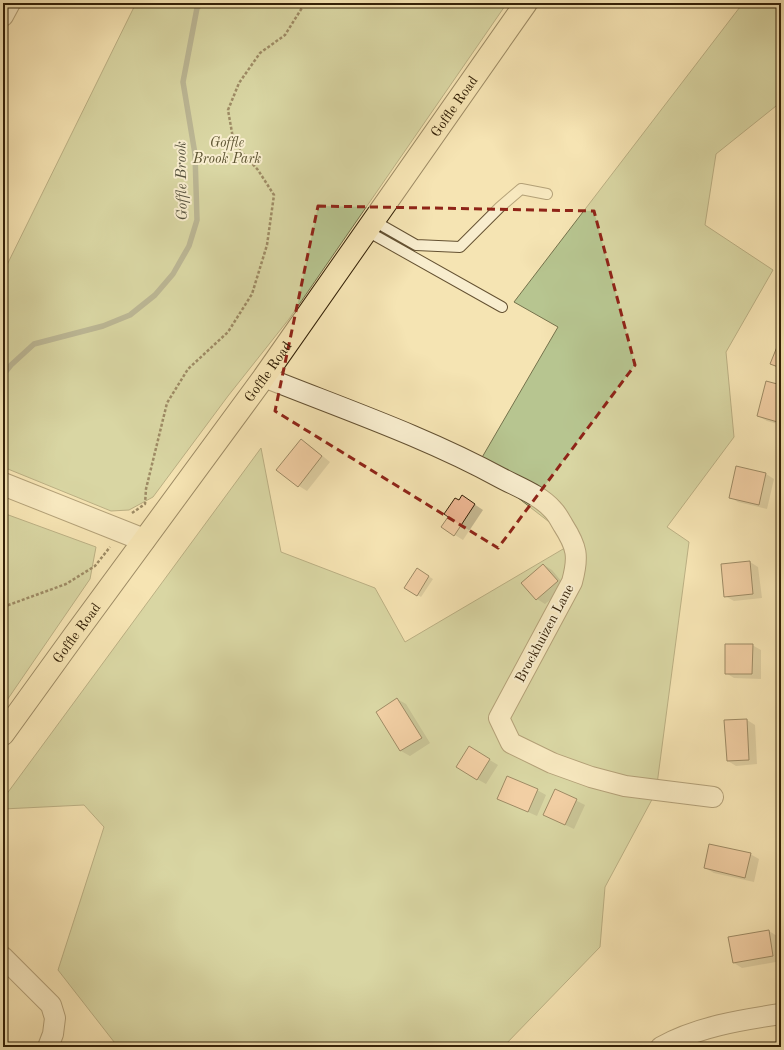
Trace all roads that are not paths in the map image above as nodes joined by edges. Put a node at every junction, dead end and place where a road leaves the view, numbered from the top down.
1 (10, 3) edge
2 (526, 3) edge
3 (3, 16) edge
4 (547, 194) dead end
5 (371, 226) junction
6 (502, 307) dead end
7 (264, 377) junction
8 (3, 484) edge
9 (144, 540) junction
10 (3, 734) edge
11 (713, 797) dead end
12 (3, 957) edge
13 (781, 1014) edge
14 (48, 1047) edge
15 (661, 1047) edge

1 - 3 street
2 - 5 main road, Goffle Road
4 - 5 lane
5 - 6 lane
5 - 7 main road, Goffle Road
7 - 9 main road, Goffle Road
7 - 11 street, Brockhuizen Lane
8 - 9 street
9 - 10 main road, Goffle Road
12 - 14 street
13 - 15 street

